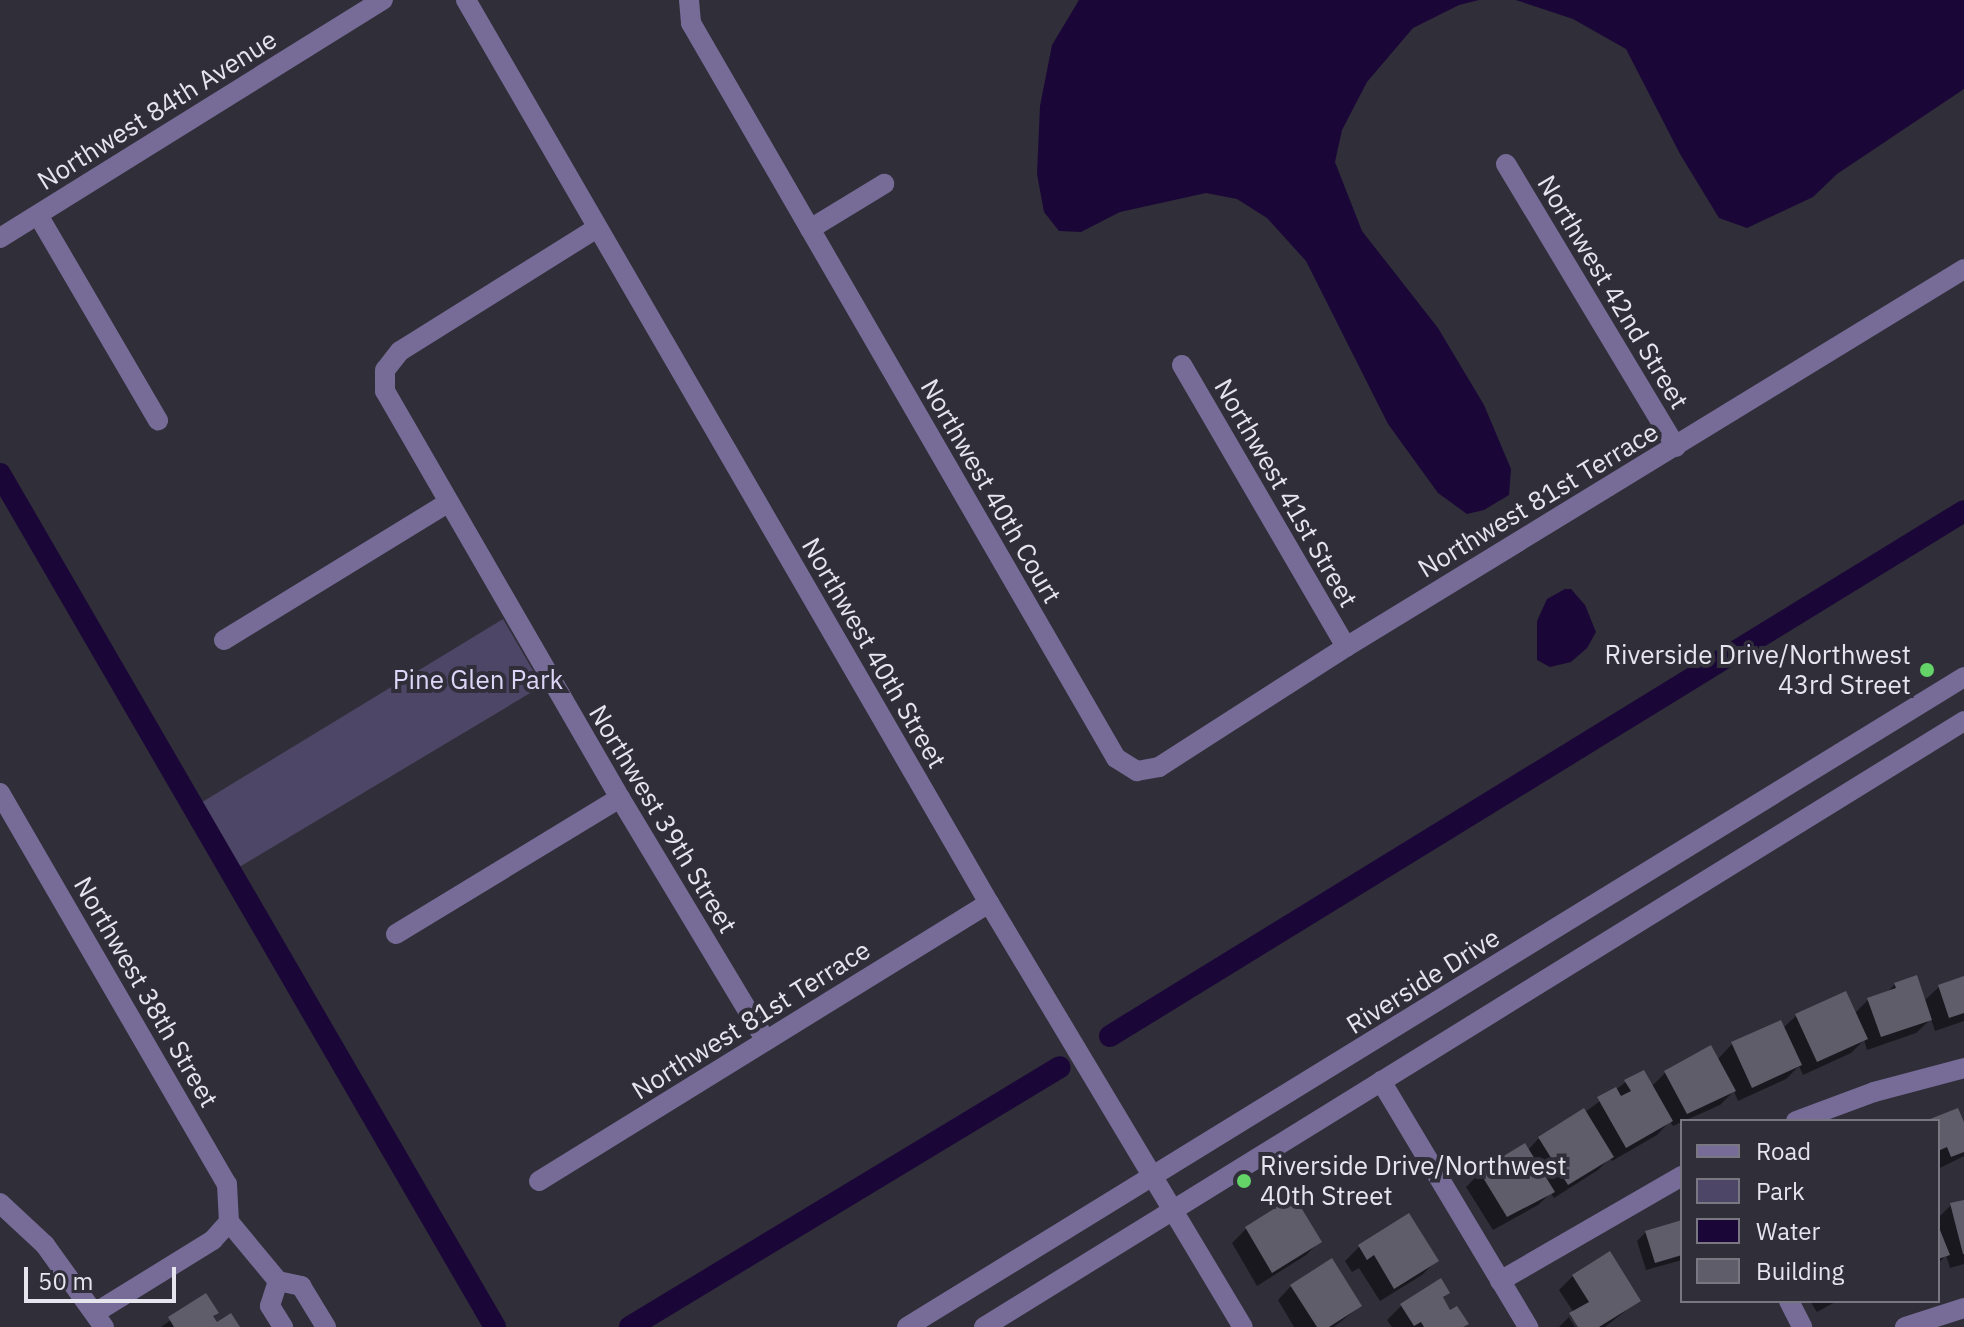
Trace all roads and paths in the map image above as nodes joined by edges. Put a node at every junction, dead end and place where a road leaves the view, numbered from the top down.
1 (383, 0) edge
2 (466, 0) edge
3 (689, 0) edge
4 (1506, 164) dead end
5 (884, 184) dead end
6 (38, 215) junction
7 (597, 228) junction
8 (810, 229) junction
9 (0, 238) edge
10 (1964, 269) edge
11 (1182, 365) dead end
12 (158, 420) dead end
13 (1676, 447) junction
14 (448, 503) junction
15 (224, 640) dead end
16 (1346, 647) junction
17 (1964, 677) edge
18 (1964, 721) edge
19 (1137, 771) joint
20 (0, 793) edge
21 (620, 798) junction
22 (989, 903) junction
23 (396, 934) dead end
24 (766, 1041) junction
25 (1964, 1068) edge
26 (1381, 1081) junction
27 (1801, 1119) edge
28 (1680, 1177) edge
29 (1154, 1178) junction
30 (539, 1181) dead end
31 (0, 1203) edge
32 (1172, 1209) junction
33 (229, 1222) junction
34 (278, 1281) junction
35 (1500, 1281) junction
36 (1790, 1303) edge
37 (1964, 1308) edge
38 (99, 1320) edge
39 (283, 1327) edge
40 (326, 1327) edge
41 (907, 1327) edge
42 (984, 1327) edge
43 (1243, 1327) edge
44 (1528, 1327) edge
45 (1802, 1327) edge
46 (1905, 1327) edge

1 - 6 street, Northwest 84th Avenue
2 - 7 street, Northwest 40th Street
3 - 8 street, Northwest 40th Court
4 - 13 street, Northwest 42nd Street
5 - 8 street
6 - 9 street, Northwest 84th Avenue
6 - 12 street
7 - 14 street, Northwest 39th Street
7 - 22 street, Northwest 40th Street
8 - 19 street, Northwest 40th Court
10 - 13 street, Northwest 81st Terrace
11 - 16 street, Northwest 41st Street
13 - 16 street, Northwest 81st Terrace
14 - 15 street
14 - 21 street, Northwest 39th Street
16 - 19 street, Northwest 81st Terrace
17 - 29 street, Riverside Drive
18 - 26 street
20 - 33 street, Northwest 38th Street
21 - 23 street
21 - 24 street, Northwest 39th Street
22 - 24 street, Northwest 81st Terrace
22 - 29 street, Northwest 40th Street
24 - 30 street, Northwest 81st Terrace
25 - 27 street
26 - 32 street
26 - 35 street
28 - 35 street
29 - 32 street, Northwest 40th Street
29 - 41 street, Riverside Drive
31 - 38 street
32 - 42 street
32 - 43 street, Northwest 40th Street
33 - 34 street
33 - 38 street
34 - 39 street
34 - 40 street
35 - 44 street
36 - 45 street
37 - 46 street

